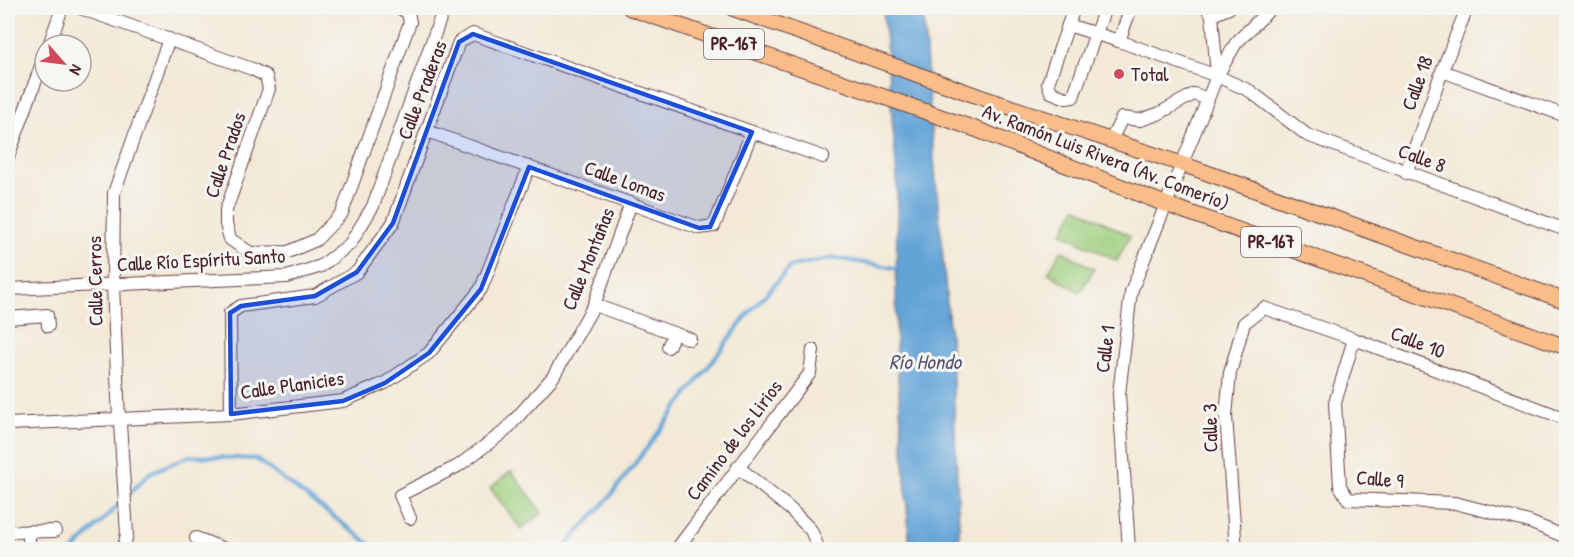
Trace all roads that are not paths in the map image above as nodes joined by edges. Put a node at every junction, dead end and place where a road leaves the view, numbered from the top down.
1 (62, 8) edge
2 (80, 8) edge
3 (400, 8) edge
4 (444, 8) edge
5 (630, 8) edge
6 (732, 8) edge
7 (1074, 8) edge
8 (1105, 8) edge
9 (1131, 8) edge
10 (1229, 8) edge
11 (1271, 8) edge
12 (1467, 8) edge
13 (1209, 11) edge
14 (1068, 25) junction
15 (53, 33) edge
16 (1095, 35) junction
17 (169, 39) junction
18 (1119, 41) junction
19 (1442, 71) junction
20 (1217, 76) junction
21 (33, 88) edge
22 (1208, 99) junction
23 (1566, 116) edge
24 (427, 131) junction
25 (752, 132) junction
26 (1111, 140) junction
27 (8, 157) edge
28 (822, 157) dead end
29 (1182, 164) junction
30 (529, 167) junction
31 (1406, 172) junction
32 (631, 204) junction
33 (1165, 204) junction
34 (1566, 230) edge
35 (113, 285) junction
36 (8, 289) edge
37 (1566, 301) edge
38 (594, 305) junction
39 (1257, 314) joint
40 (8, 318) edge
41 (48, 327) dead end
42 (674, 333) junction
43 (690, 339) dead end
44 (1354, 339) junction
45 (668, 347) dead end
46 (1566, 347) edge
47 (813, 350) dead end
48 (231, 414) junction
49 (1566, 419) edge
50 (120, 421) junction
51 (8, 424) edge
52 (738, 468) junction
53 (410, 518) dead end
54 (29, 531) junction
55 (55, 531) dead end
56 (8, 532) edge
57 (1566, 537) edge
58 (196, 538) dead end
59 (29, 549) edge
60 (123, 549) edge
61 (227, 549) edge
62 (676, 549) edge
63 (819, 549) edge
64 (1129, 549) edge
65 (1236, 549) edge

1 - 15 street
2 - 17 street, Calle Prados
3 - 17 street, Calle Prados
4 - 35 street, Calle Río Espíritu Santo
5 - 33 main road, Av. Ramón Luis Rivera (Av. Comerío) / PR-167
6 - 26 main road, Av. Ramón Luis Rivera (Av. Comerío) / PR-167
7 - 14 street
8 - 16 street
9 - 18 street
10 - 13 street
11 - 20 street, Calle 1
12 - 19 street, Calle 18
13 - 20 street
14 - 16 street, Calle 8
14 - 16 street
16 - 18 street, Calle 8
17 - 35 street, Calle Cerros
18 - 20 street, Calle 8
19 - 23 street
19 - 31 street, Calle 18
20 - 22 street, Calle 1
20 - 31 street, Calle 8
21 - 27 street
22 - 26 street
22 - 29 street, Calle 1
24 - 25 street, Calle Praderas
24 - 30 street, Calle Lomas
24 - 48 street, Calle Praderas
25 - 28 street, Calle Praderas
25 - 32 street, Calle Lomas
26 - 29 main road, Av. Ramón Luis Rivera (Av. Comerío) / PR-167
29 - 33 street, Calle 1
29 - 37 main road, Av. Ramón Luis Rivera (Av. Comerío) / PR-167
30 - 32 street, Calle Lomas
30 - 48 street, Calle Planicies
31 - 34 street, Calle 8
32 - 38 street, Calle Montañas
33 - 46 main road, Av. Ramón Luis Rivera (Av. Comerío) / PR-167
33 - 64 street, Calle 1
35 - 36 street, Calle Río Espíritu Santo
35 - 50 street, Calle Cerros
38 - 42 street
38 - 53 street, Calle Montañas
39 - 44 street, Calle 10
39 - 65 street, Calle 3
40 - 41 street
42 - 43 street
42 - 45 street
44 - 49 street, Calle 10
44 - 57 street, Calle 9
47 - 52 street, Camino de los Lirios
48 - 50 street, Calle Planicies
50 - 51 street, Calle Planicies
50 - 60 street, Calle Cerros
52 - 62 street, Camino de los Lirios
52 - 63 street
54 - 55 street
54 - 56 street
54 - 59 street
58 - 61 street

